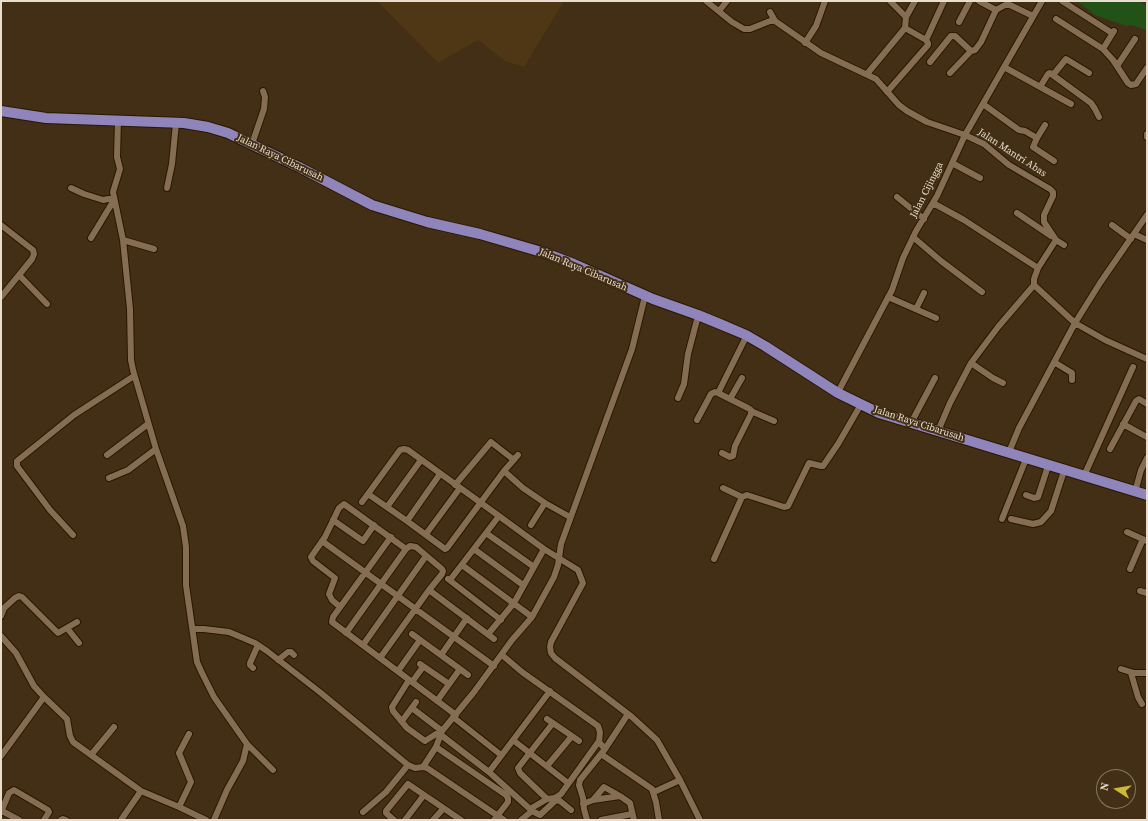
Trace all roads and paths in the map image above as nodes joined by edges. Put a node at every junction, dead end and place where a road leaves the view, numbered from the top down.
1 (706, 1) edge
2 (727, 1) edge
3 (825, 1) edge
4 (890, 1) edge
5 (915, 1) edge
6 (944, 1) edge
7 (970, 1) edge
8 (979, 1) edge
9 (1042, 1) edge
10 (1062, 1) edge
11 (996, 10) junction
12 (719, 12) junction
13 (770, 12) dead end
14 (1034, 16) junction
15 (906, 17) junction
16 (1056, 20) dead end
17 (775, 21) junction
18 (959, 22) dead end
19 (905, 28) junction
20 (1135, 39) dead end
21 (926, 40) junction
22 (805, 42) junction
23 (1103, 49) junction
24 (971, 51) junction
25 (930, 62) dead end
26 (1117, 66) junction
27 (1004, 67) junction
28 (1147, 68) edge
29 (950, 73) dead end
30 (1089, 73) dead end
31 (867, 74) junction
32 (1052, 75) junction
33 (1040, 87) junction
34 (263, 91) dead end
35 (887, 92) junction
36 (983, 104) junction
37 (1071, 104) dead end
38 (1, 111) edge
39 (1099, 117) dead end
40 (1, 118) edge
41 (118, 123) junction
42 (176, 124) junction
43 (1045, 126) dead end
44 (1147, 134) edge
45 (965, 135) junction
46 (1037, 138) junction
47 (1147, 138) edge
48 (252, 144) junction
49 (1054, 161) dead end
50 (952, 163) junction
51 (980, 178) dead end
52 (71, 188) dead end
53 (167, 188) dead end
54 (897, 197) dead end
55 (114, 199) junction
56 (933, 203) junction
57 (1017, 213) dead end
58 (1147, 215) edge
59 (924, 219) junction
60 (1, 225) edge
61 (1112, 225) dead end
62 (1132, 236) junction
63 (913, 237) junction
64 (90, 238) dead end
65 (1054, 239) junction
66 (123, 240) junction
67 (1147, 240) edge
68 (1064, 245) dead end
69 (154, 249) dead end
70 (1038, 268) junction
71 (19, 276) junction
72 (1034, 285) junction
73 (982, 292) dead end
74 (924, 293) dead end
75 (1, 297) edge
76 (888, 297) junction
77 (649, 299) junction
78 (47, 304) dead end
79 (664, 304) junction
80 (916, 308) junction
81 (698, 316) junction
82 (936, 318) dead end
83 (1075, 323) junction
84 (746, 337) junction
85 (1147, 359) edge
86 (1054, 362) junction
87 (971, 363) junction
88 (1133, 367) dead end
89 (134, 376) junction
90 (742, 378) dead end
91 (935, 378) dead end
92 (1072, 380) dead end
93 (1003, 383) dead end
94 (718, 393) junction
95 (838, 394) junction
96 (678, 398) dead end
97 (730, 399) junction
98 (1147, 404) edge
99 (860, 406) junction
100 (751, 411) junction
101 (697, 420) dead end
102 (774, 421) dead end
103 (911, 423) junction
104 (148, 424) junction
105 (1123, 424) junction
106 (938, 431) junction
107 (1147, 437) edge
108 (156, 449) junction
109 (1110, 449) dead end
110 (1009, 452) junction
111 (722, 453) dead end
112 (107, 455) dead end
113 (1147, 458) edge
114 (1026, 459) junction
115 (421, 460) junction
116 (1048, 466) junction
117 (504, 471) junction
118 (1064, 471) junction
119 (440, 474) junction
120 (1080, 475) junction
121 (109, 478) dead end
122 (458, 486) junction
123 (724, 488) dead end
124 (1135, 492) junction
125 (368, 494) junction
126 (1026, 495) dead end
127 (1147, 496) edge
128 (742, 497) junction
129 (362, 502) dead end
130 (481, 502) junction
131 (545, 503) junction
132 (387, 507) junction
133 (499, 516) junction
134 (570, 517) junction
135 (1002, 519) dead end
136 (1011, 519) dead end
137 (333, 520) junction
138 (407, 521) junction
139 (374, 525) junction
140 (531, 525) dead end
141 (1126, 532) dead end
142 (486, 533) junction
143 (426, 534) junction
144 (73, 535) dead end
145 (390, 537) junction
146 (322, 540) junction
147 (1145, 540) edge
148 (406, 549) junction
149 (474, 549) junction
150 (544, 549) junction
151 (426, 556) junction
152 (714, 559) dead end
153 (563, 561) junction
154 (462, 565) junction
155 (534, 567) junction
156 (1130, 569) dead end
157 (366, 572) junction
158 (442, 574) junction
159 (450, 580) junction
160 (382, 584) junction
161 (523, 585) junction
162 (429, 590) junction
163 (1140, 591) dead end
164 (1147, 594) edge
165 (398, 595) junction
166 (514, 604) junction
167 (340, 607) junction
168 (416, 608) junction
169 (1, 616) edge
170 (532, 617) junction
171 (467, 618) junction
172 (501, 620) junction
173 (77, 622) dead end
174 (67, 628) junction
175 (193, 629) junction
176 (346, 633) junction
177 (489, 633) junction
178 (412, 634) dead end
179 (454, 637) junction
180 (2, 638) edge
181 (494, 638) dead end
182 (420, 640) junction
183 (79, 643) dead end
184 (258, 645) junction
185 (363, 645) junction
186 (294, 655) dead end
187 (441, 655) junction
188 (502, 655) junction
189 (380, 658) junction
190 (278, 660) junction
191 (494, 666) junction
192 (253, 668) dead end
193 (460, 669) junction
194 (1121, 669) dead end
195 (398, 671) junction
196 (1131, 673) junction
197 (1147, 673) edge
198 (468, 675) dead end
199 (410, 681) junction
200 (449, 684) junction
201 (550, 691) junction
202 (44, 697) junction
203 (437, 701) junction
204 (416, 702) dead end
205 (1142, 704) dead end
206 (412, 708) junction
207 (628, 714) junction
208 (454, 716) junction
209 (547, 719) dead end
210 (402, 721) junction
211 (553, 723) junction
212 (114, 727) dead end
213 (442, 733) junction
214 (189, 734) dead end
215 (572, 736) junction
216 (513, 740) junction
217 (579, 741) dead end
218 (599, 741) junction
219 (247, 744) junction
220 (436, 747) junction
221 (603, 751) junction
222 (530, 753) junction
223 (91, 755) junction
224 (501, 755) junction
225 (1, 756) edge
226 (408, 765) junction
227 (423, 766) junction
228 (548, 766) junction
229 (273, 770) dead end
230 (489, 772) junction
231 (680, 780) junction
232 (568, 782) junction
233 (141, 791) junction
234 (654, 792) junction
235 (424, 795) junction
236 (620, 796) junction
237 (547, 798) junction
238 (593, 800) junction
239 (583, 804) junction
240 (179, 807) junction
241 (443, 808) junction
242 (571, 810) dead end
243 (1, 812) edge
244 (363, 812) dead end
245 (540, 815) junction
246 (633, 817) edge
247 (496, 818) edge
248 (19, 820) edge
249 (44, 820) edge
250 (61, 820) edge
251 (66, 820) edge
252 (121, 820) edge
253 (206, 820) edge
254 (214, 820) edge
255 (394, 820) edge
256 (405, 820) edge
257 (433, 820) edge
258 (461, 820) edge
259 (504, 820) edge
260 (521, 820) edge
261 (545, 820) edge
262 (587, 820) edge
263 (601, 820) edge
264 (658, 820) edge
265 (700, 820) edge

1 - 12 street
2 - 12 street
3 - 22 street
4 - 15 street
5 - 15 street
6 - 21 street
7 - 18 street
8 - 11 street
9 - 14 street, Jalan Cijingga
10 - 23 street
11 - 14 street
11 - 24 street
12 - 17 street
13 - 17 street
14 - 27 street, Jalan Cijingga
15 - 19 street
16 - 23 street
17 - 22 street
19 - 21 street
19 - 31 street
20 - 26 street
21 - 35 street
22 - 31 street
23 - 26 street
24 - 25 street
24 - 29 street
26 - 28 street
27 - 33 street
27 - 36 street, Jalan Cijingga
30 - 32 street
31 - 35 street
32 - 33 street
32 - 39 street
33 - 37 street
34 - 48 street
35 - 45 street
36 - 45 street, Jalan Cijingga
36 - 46 street
38 - 41 main road, Jalan Raya Cibarusah
40 - 41 main road, Jalan Raya Cibarusah
41 - 42 main road, Jalan Raya Cibarusah
41 - 55 street
42 - 48 main road, Jalan Raya Cibarusah
42 - 53 street
42 - 77 main road, Jalan Raya Cibarusah
43 - 46 street
44 - 47 street
45 - 50 street, Jalan Cijingga
45 - 65 street, Jalan Mantri Abas
46 - 49 street
48 - 77 main road, Jalan Raya Cibarusah
50 - 51 street
50 - 56 street, Jalan Cijingga
52 - 55 street
54 - 59 street
55 - 64 street
55 - 66 street
56 - 59 street, Jalan Cijingga
56 - 70 street
57 - 65 street
58 - 62 street
59 - 63 street, Jalan Cijingga
60 - 71 street
61 - 62 street
62 - 67 street
62 - 83 street
63 - 73 street
63 - 76 street, Jalan Cijingga
65 - 68 street
65 - 70 street
66 - 69 street
66 - 89 street
70 - 72 street
71 - 75 street
71 - 78 street
72 - 83 street
72 - 87 street
74 - 80 street
76 - 80 street
76 - 95 street, Jalan Cijingga
77 - 79 main road, Jalan Raya Cibarusah
77 - 134 street
79 - 81 main road, Jalan Raya Cibarusah
79 - 95 main road, Jalan Raya Cibarusah
80 - 82 street
81 - 84 main road, Jalan Raya Cibarusah
81 - 96 street
83 - 85 street
83 - 86 street
84 - 94 street
84 - 95 main road, Jalan Raya Cibarusah
86 - 92 street
86 - 110 street
87 - 93 street
87 - 106 street
88 - 120 street
89 - 104 street
89 - 144 street
90 - 97 street
91 - 103 street
94 - 97 street
94 - 101 street
95 - 99 main road, Jalan Raya Cibarusah
95 - 103 main road, Jalan Raya Cibarusah
97 - 100 street
98 - 105 street
99 - 114 main road, Jalan Raya Cibarusah
99 - 128 street
100 - 102 street
100 - 111 street
103 - 106 main road, Jalan Raya Cibarusah
104 - 108 street
104 - 112 street
105 - 107 street
105 - 109 street
106 - 110 main road, Jalan Raya Cibarusah
108 - 121 street
108 - 175 street
110 - 120 main road, Jalan Raya Cibarusah
113 - 124 street
114 - 116 main road, Jalan Raya Cibarusah
114 - 135 street
115 - 119 street
115 - 125 street
115 - 132 street
116 - 118 main road, Jalan Raya Cibarusah
116 - 126 street
117 - 122 street
117 - 130 street
117 - 131 street
118 - 120 main road, Jalan Raya Cibarusah
118 - 136 street
119 - 122 street
119 - 138 street
120 - 124 main road, Jalan Raya Cibarusah
120 - 127 main road, Jalan Raya Cibarusah
122 - 130 street
122 - 143 street
123 - 128 street
124 - 127 main road, Jalan Raya Cibarusah
125 - 129 street
125 - 132 street
128 - 152 street
130 - 133 street
130 - 143 street
131 - 134 street
131 - 140 street
132 - 138 street
133 - 142 street
133 - 150 street
134 - 153 street
137 - 139 street
137 - 139 street
137 - 146 street
138 - 143 street
139 - 145 street
141 - 147 street
142 - 149 street
142 - 155 street
145 - 148 street
145 - 157 street
146 - 157 street
146 - 167 street
147 - 156 street
148 - 151 street
148 - 160 street
149 - 154 street
149 - 161 street
150 - 153 street
150 - 155 street
151 - 158 street
151 - 165 street
153 - 170 street
153 - 207 street
154 - 159 street
154 - 166 street
155 - 161 street
157 - 160 street
157 - 167 street
158 - 159 street
158 - 162 street
159 - 172 street
160 - 165 street
160 - 176 street
161 - 166 street
162 - 168 street
162 - 171 street
163 - 164 street
165 - 168 street
165 - 185 street
166 - 170 street
166 - 172 street
167 - 176 street
168 - 179 street
168 - 189 street
169 - 174 street
170 - 188 street
171 - 177 street
171 - 179 street
172 - 177 street
173 - 174 street
174 - 183 street
175 - 184 street
175 - 219 street
176 - 185 street
177 - 181 street
178 - 182 street
179 - 187 street
179 - 191 street
180 - 202 street
182 - 187 street
182 - 195 street
184 - 190 street
184 - 192 street
185 - 189 street
186 - 190 street
187 - 193 street
188 - 191 street
188 - 201 street
189 - 195 street
190 - 226 street
191 - 208 street
193 - 198 street
193 - 200 street
194 - 196 street
195 - 199 street
196 - 197 street
196 - 205 street
199 - 200 street
199 - 203 street
199 - 210 street
200 - 203 street
201 - 216 street
201 - 218 street
202 - 223 street
202 - 225 street
203 - 208 street
204 - 206 street
206 - 210 street
206 - 213 street
207 - 221 street
207 - 231 street
208 - 213 street
208 - 224 street
209 - 211 street
210 - 213 street
211 - 215 street
211 - 222 street
212 - 223 street
213 - 220 street
213 - 230 street
214 - 240 street
215 - 217 street
215 - 228 street
216 - 222 street
216 - 224 street
218 - 221 street
218 - 232 street
219 - 229 street
219 - 254 street
220 - 227 street
220 - 247 street
221 - 234 street
221 - 239 street
222 - 228 street
222 - 237 street
223 - 233 street
224 - 230 street
226 - 227 street
226 - 244 street
227 - 247 street
228 - 232 street
230 - 237 street
231 - 234 street
231 - 265 street
232 - 237 street
233 - 240 street
233 - 252 street
234 - 264 street
235 - 241 street
235 - 255 street
235 - 256 street
236 - 238 street
236 - 238 street
236 - 246 street
238 - 239 street
239 - 262 street
240 - 253 street
241 - 257 street
241 - 258 street
242 - 245 street
243 - 248 street
243 - 249 street
245 - 260 street
245 - 261 street
246 - 263 street
247 - 259 street
250 - 251 street

